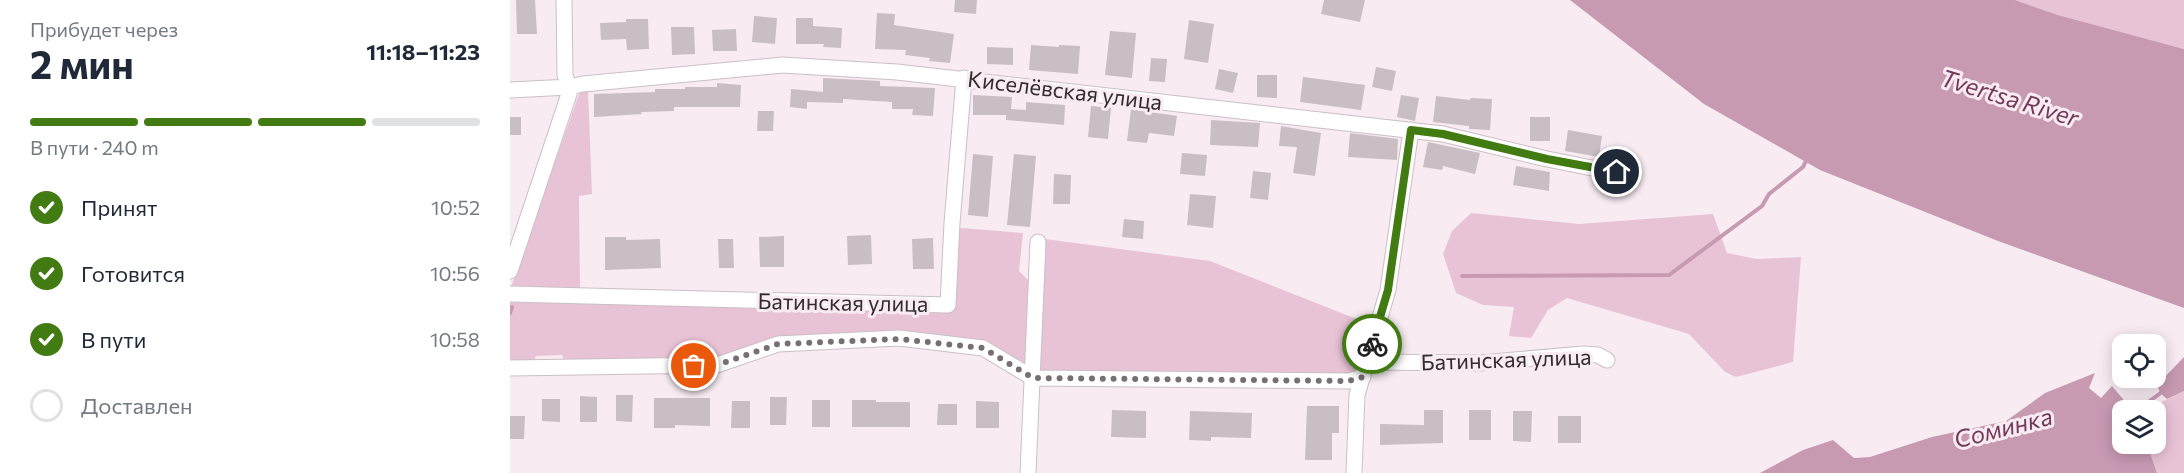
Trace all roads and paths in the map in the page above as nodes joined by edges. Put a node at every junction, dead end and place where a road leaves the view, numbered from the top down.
1 (564, 0) edge
2 (964, 78) junction
3 (569, 87) junction
4 (510, 90) edge
5 (1411, 130) junction
6 (1617, 172) dead end
7 (1038, 242) dead end
8 (510, 271) edge
9 (510, 294) edge
10 (1608, 360) dead end
11 (1367, 362) junction
12 (510, 368) edge
13 (1363, 377) junction
14 (1033, 378) junction
15 (1028, 473) edge
16 (1354, 473) edge

1 - 3 street
2 - 3 street, Киселёвская улица
2 - 5 street, Киселёвская улица
2 - 9 street, Батинская улица
3 - 4 street, Киселёвская улица
3 - 8 street
5 - 6 street, Киселёвская улица
5 - 11 street
7 - 14 street
10 - 11 street, Батинская улица
11 - 13 street
12 - 14 street, Батинская улица
13 - 14 street
13 - 16 street
14 - 15 street

